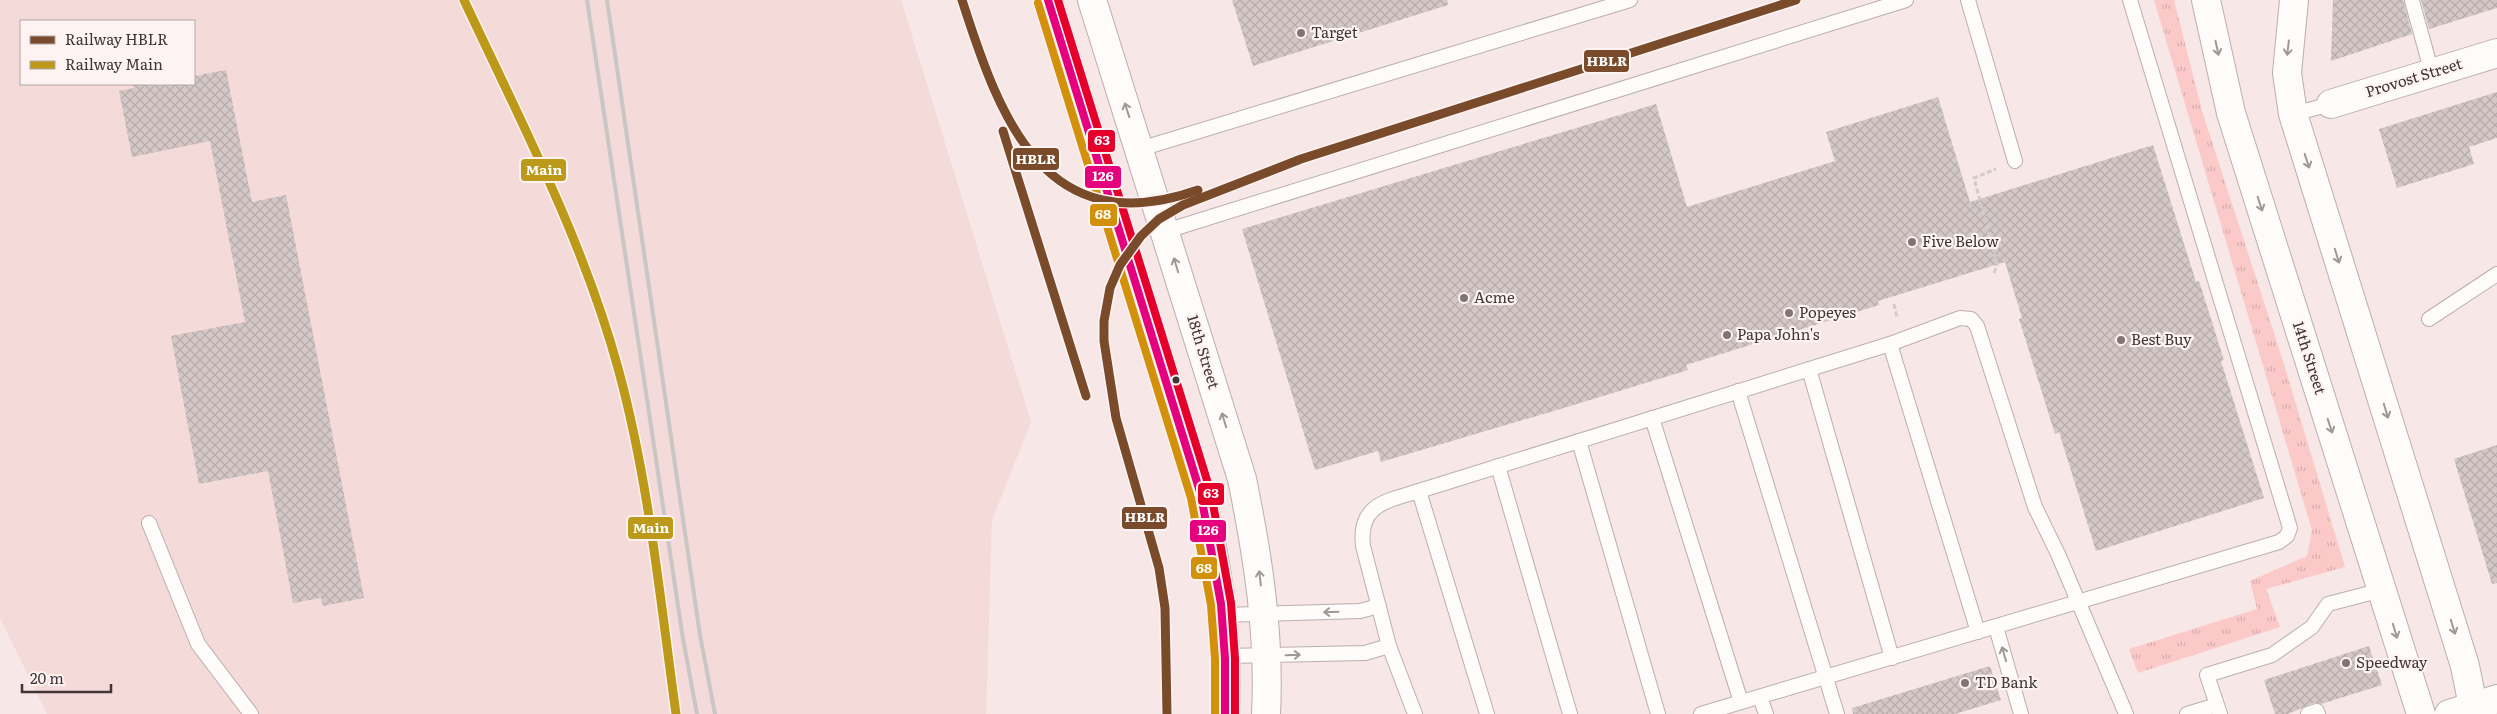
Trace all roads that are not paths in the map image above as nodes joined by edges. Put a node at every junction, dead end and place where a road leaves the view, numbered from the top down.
1 (1048, 0) edge
2 (1092, 0) edge
3 (1630, 0) edge
4 (1906, 0) edge
5 (1968, 0) edge
6 (2130, 0) edge
7 (2206, 0) edge
8 (2294, 0) edge
9 (2412, 1) edge
10 (1108, 49) junction
11 (2497, 53) edge
12 (1068, 63) junction
13 (2432, 72) junction
14 (2331, 104) joint
15 (2293, 114) junction
16 (1140, 149) junction
17 (2015, 161) road end
18 (1166, 231) junction
19 (2497, 274) edge
20 (2429, 319) dead end
21 (1890, 344) junction
22 (1809, 370) junction
23 (1738, 391) junction
24 (1652, 418) junction
25 (1579, 441) junction
26 (1498, 466) junction
27 (1419, 491) junction
28 (149, 523) dead end
29 (2382, 590) junction
30 (2078, 603) junction
31 (1379, 606) junction
32 (1265, 614) junction
33 (1223, 615) junction
34 (1996, 627) junction
35 (1978, 632) junction
36 (1390, 646) junction
37 (1226, 656) junction
38 (1267, 656) junction
39 (1892, 658) junction
40 (1826, 677) junction
41 (1760, 697) junction
42 (1741, 702) junction
43 (2473, 706) edge
44 (2218, 710) edge
45 (251, 714) edge
46 (1225, 714) edge
47 (1266, 714) edge
48 (1415, 714) edge
49 (1488, 714) edge
50 (1570, 714) edge
51 (1658, 714) edge
52 (1701, 714) edge
53 (1766, 714) edge
54 (1837, 714) edge
55 (2021, 714) edge
56 (2126, 714) edge
57 (2188, 714) edge
58 (2308, 714) edge
59 (2318, 714) edge
60 (2421, 714) edge

1 - 12 main road
2 - 10 main road, 18th Street
3 - 16 lane
4 - 18 lane
5 - 17 lane
6 - 30 lane
7 -> 29 main road, 14th Street
8 -> 15 main road
9 - 13 lane
10 - 12 main road
16 -> 10 main road, 18th Street
11 - 13 main road, Provost Street
12 - 33 main road
13 - 14 main road, Provost Street
14 - 15 lane
15 -> 43 main road
16 - 18 main road, 18th Street
32 -> 18 main road, 18th Street
19 - 20 lane
21 - 22 lane
21 - 30 lane
21 - 35 lane
22 - 23 lane
22 - 39 lane
23 - 24 lane
23 - 40 lane
24 - 25 lane
24 - 42 lane
25 - 26 lane
25 - 51 lane
26 - 27 lane
26 - 50 lane
27 - 31 lane
27 - 49 lane
28 - 45 lane
29 - 44 lane
29 -> 60 main road, 14th Street
30 - 34 lane
30 - 56 lane
31 -> 32 lane
31 - 36 lane
32 - 33 lane
32 - 38 main road, 18th Street
33 - 37 main road
34 - 35 lane
55 -> 34 lane
35 - 39 lane
38 -> 36 lane
36 - 48 lane
37 - 38 lane
37 - 46 main road
38 - 47 main road, 18th Street
39 - 40 lane
40 - 41 lane
40 - 54 lane
41 - 42 lane
41 - 53 lane
42 - 52 lane
44 - 57 lane
58 - 59 lane

